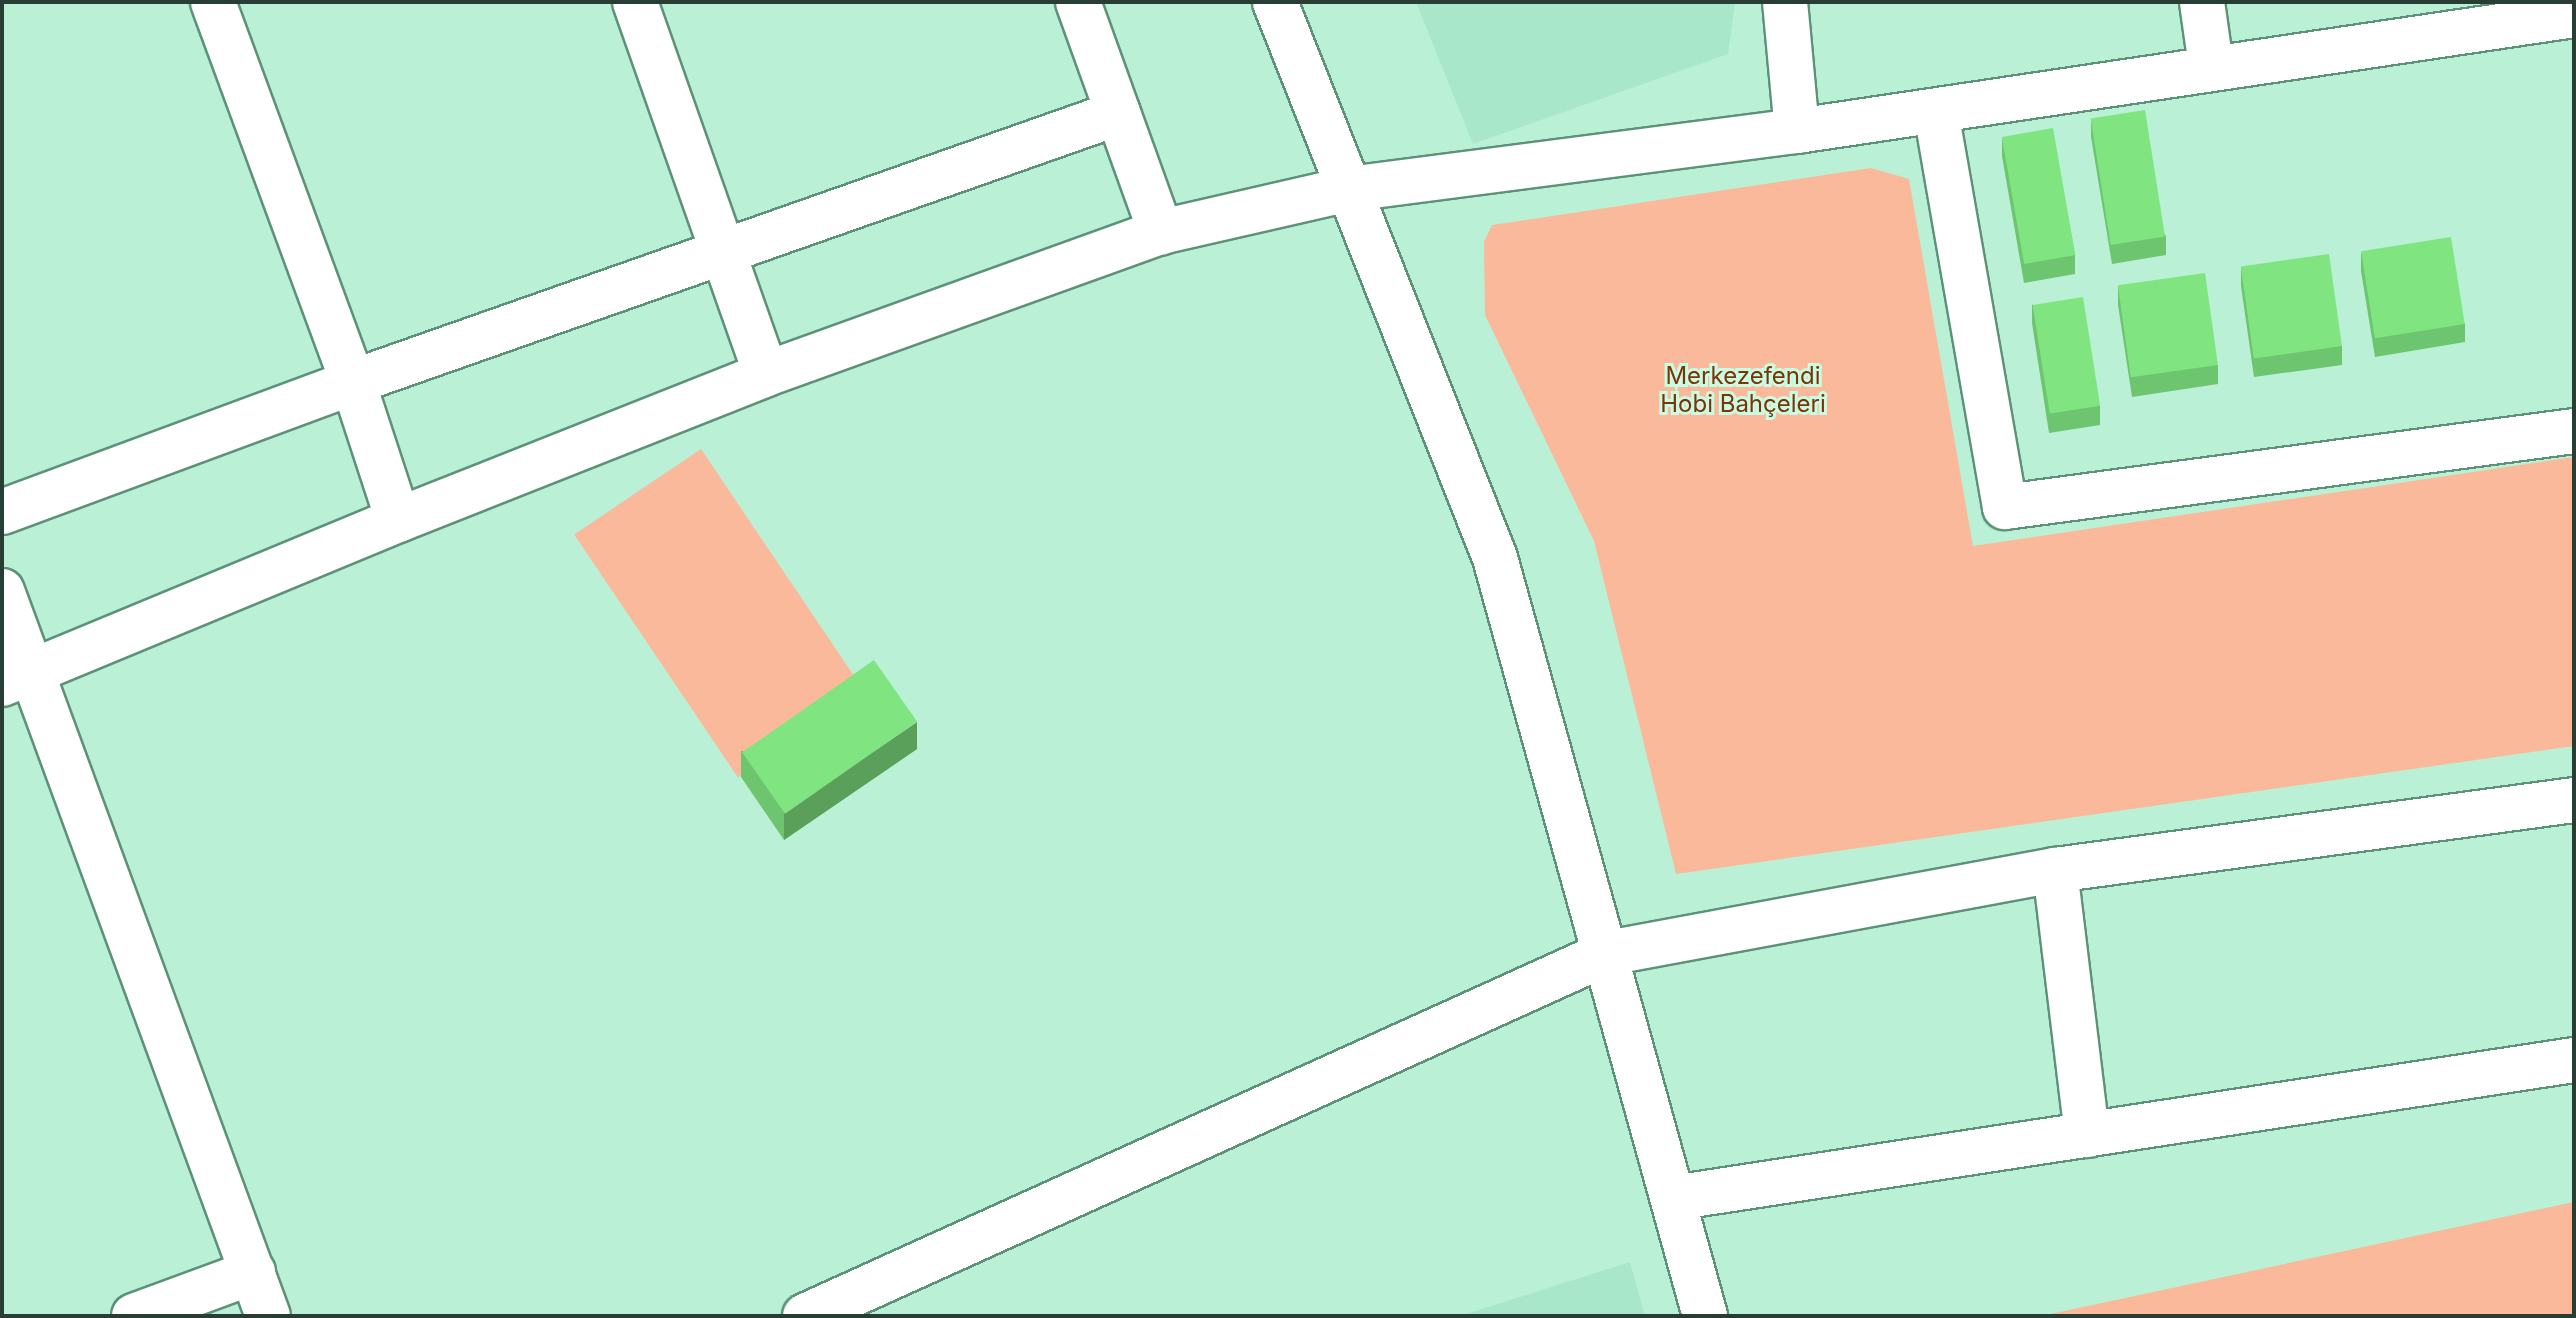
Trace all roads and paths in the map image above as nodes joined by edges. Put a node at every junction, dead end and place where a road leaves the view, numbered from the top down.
1 (213, 2) edge
2 (635, 2) edge
3 (1078, 2) edge
4 (1275, 2) edge
5 (1785, 2) edge
6 (2202, 2) edge
7 (2574, 15) edge
8 (2211, 66) junction
9 (1936, 112) junction
10 (1118, 113) junction
11 (1797, 131) junction
12 (1349, 189) junction
13 (1161, 232) junction
14 (723, 252) junction
15 (766, 374) junction
16 (353, 382) junction
17 (2574, 431) edge
18 (2, 512) edge
19 (398, 520) junction
20 (2, 591) edge
21 (18, 678) edge
22 (2574, 800) edge
23 (2055, 870) junction
24 (1607, 953) junction
25 (2574, 1060) edge
26 (2087, 1135) junction
27 (1673, 1198) junction
28 (253, 1272) junction
29 (134, 1316) edge
30 (268, 1316) edge
31 (805, 1316) edge
32 (1705, 1316) edge

1 - 16 street
2 - 14 street
3 - 10 street
4 - 12 street
5 - 11 street
6 - 8 street
7 - 8 street
8 - 9 street
9 - 11 street
9 - 17 street
10 - 13 street
10 - 14 street
11 - 12 street
12 - 13 street
12 - 24 street
13 - 15 street
14 - 15 street
14 - 16 street
15 - 19 street
16 - 18 street
16 - 19 street
19 - 21 street
20 - 21 street
21 - 28 street
22 - 23 street
23 - 24 street
23 - 26 street
24 - 27 street
24 - 31 street
25 - 26 street
26 - 27 street
27 - 32 street
28 - 29 street
28 - 30 street

